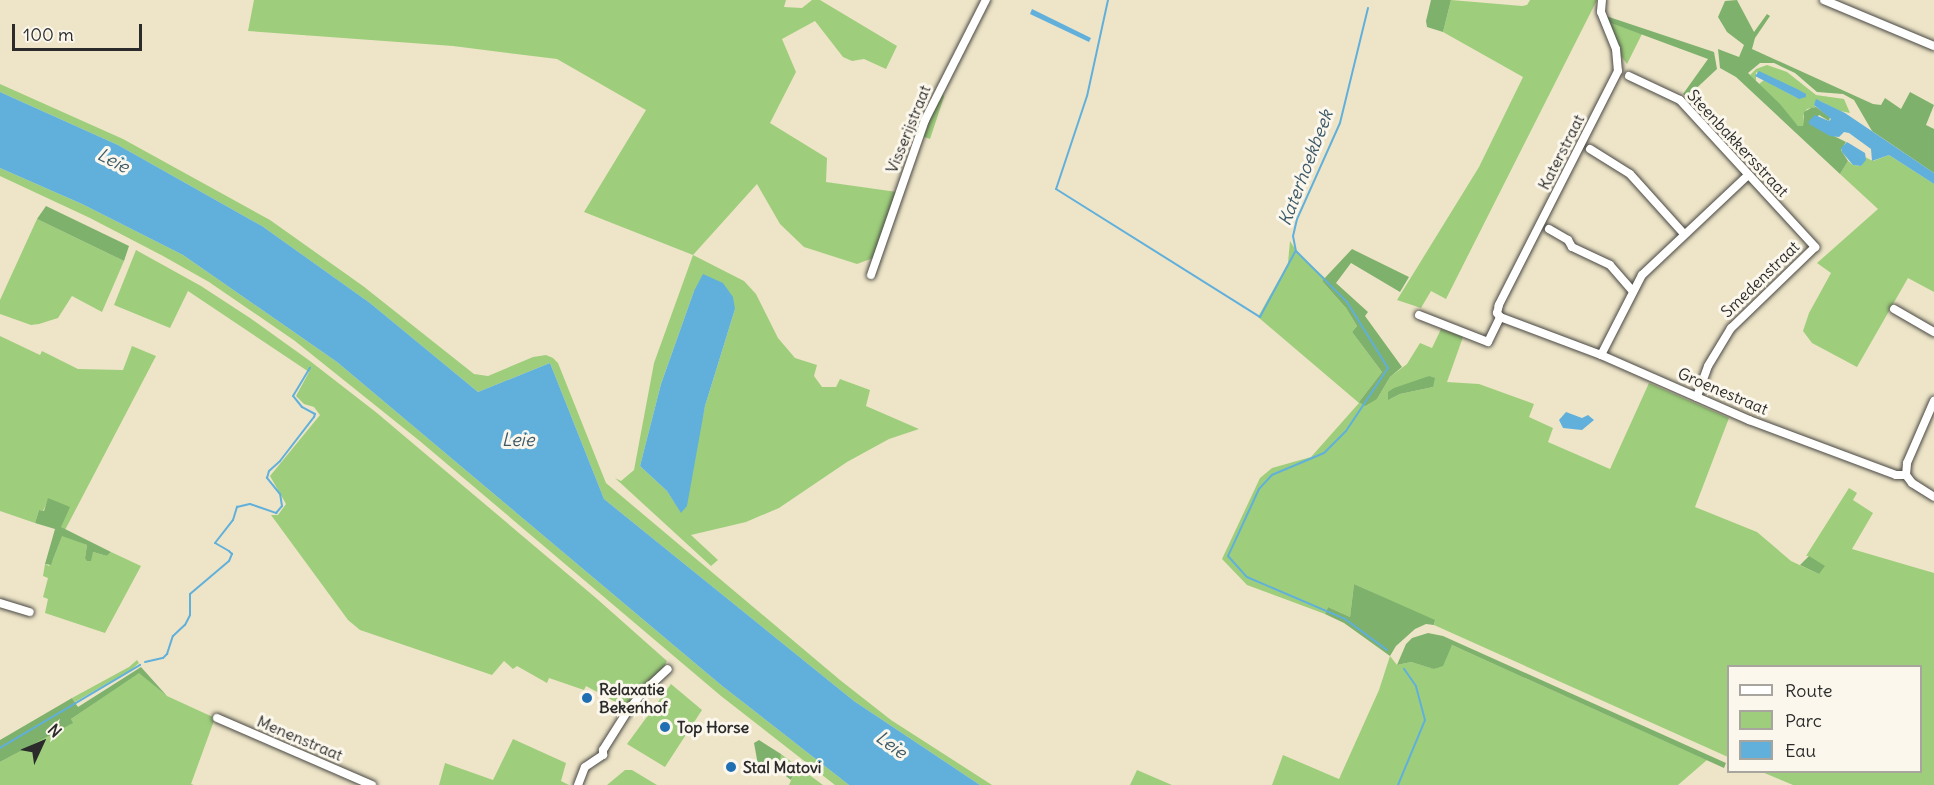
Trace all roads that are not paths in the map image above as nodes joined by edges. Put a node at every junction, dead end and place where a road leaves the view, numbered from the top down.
1 (986, 0) edge
2 (1602, 0) edge
3 (1824, 0) edge
4 (1934, 45) edge
5 (1629, 76) dead end
6 (1590, 148) dead end
7 (1748, 175) junction
8 (1549, 230) dead end
9 (1684, 234) junction
10 (1815, 247) joint
11 (871, 275) dead end
12 (1632, 290) junction
13 (1894, 309) dead end
14 (1419, 315) dead end
15 (1498, 315) junction
16 (1934, 332) edge
17 (1601, 355) junction
18 (1697, 397) junction
19 (1934, 400) edge
20 (1906, 475) junction
21 (1934, 497) edge
22 (0, 603) edge
23 (30, 612) dead end
24 (668, 669) dead end
25 (217, 718) dead end
26 (372, 785) edge
27 (578, 785) edge

1 - 11 street, Visserijstraat
2 - 15 street, Katerstraat
3 - 4 street
5 - 7 street, Steenbakkersstraat
6 - 9 street
7 - 9 street
7 - 10 street, Steenbakkersstraat
8 - 12 street
9 - 12 street
10 - 18 street, Smedenstraat
12 - 17 street
13 - 16 street
14 - 15 street, Katerstraat
15 - 17 street, Groenestraat
17 - 18 street, Groenestraat
18 - 20 street, Groenestraat
19 - 20 street
20 - 21 street, Groenestraat
22 - 23 street
24 - 27 street
25 - 26 street, Menenstraat

